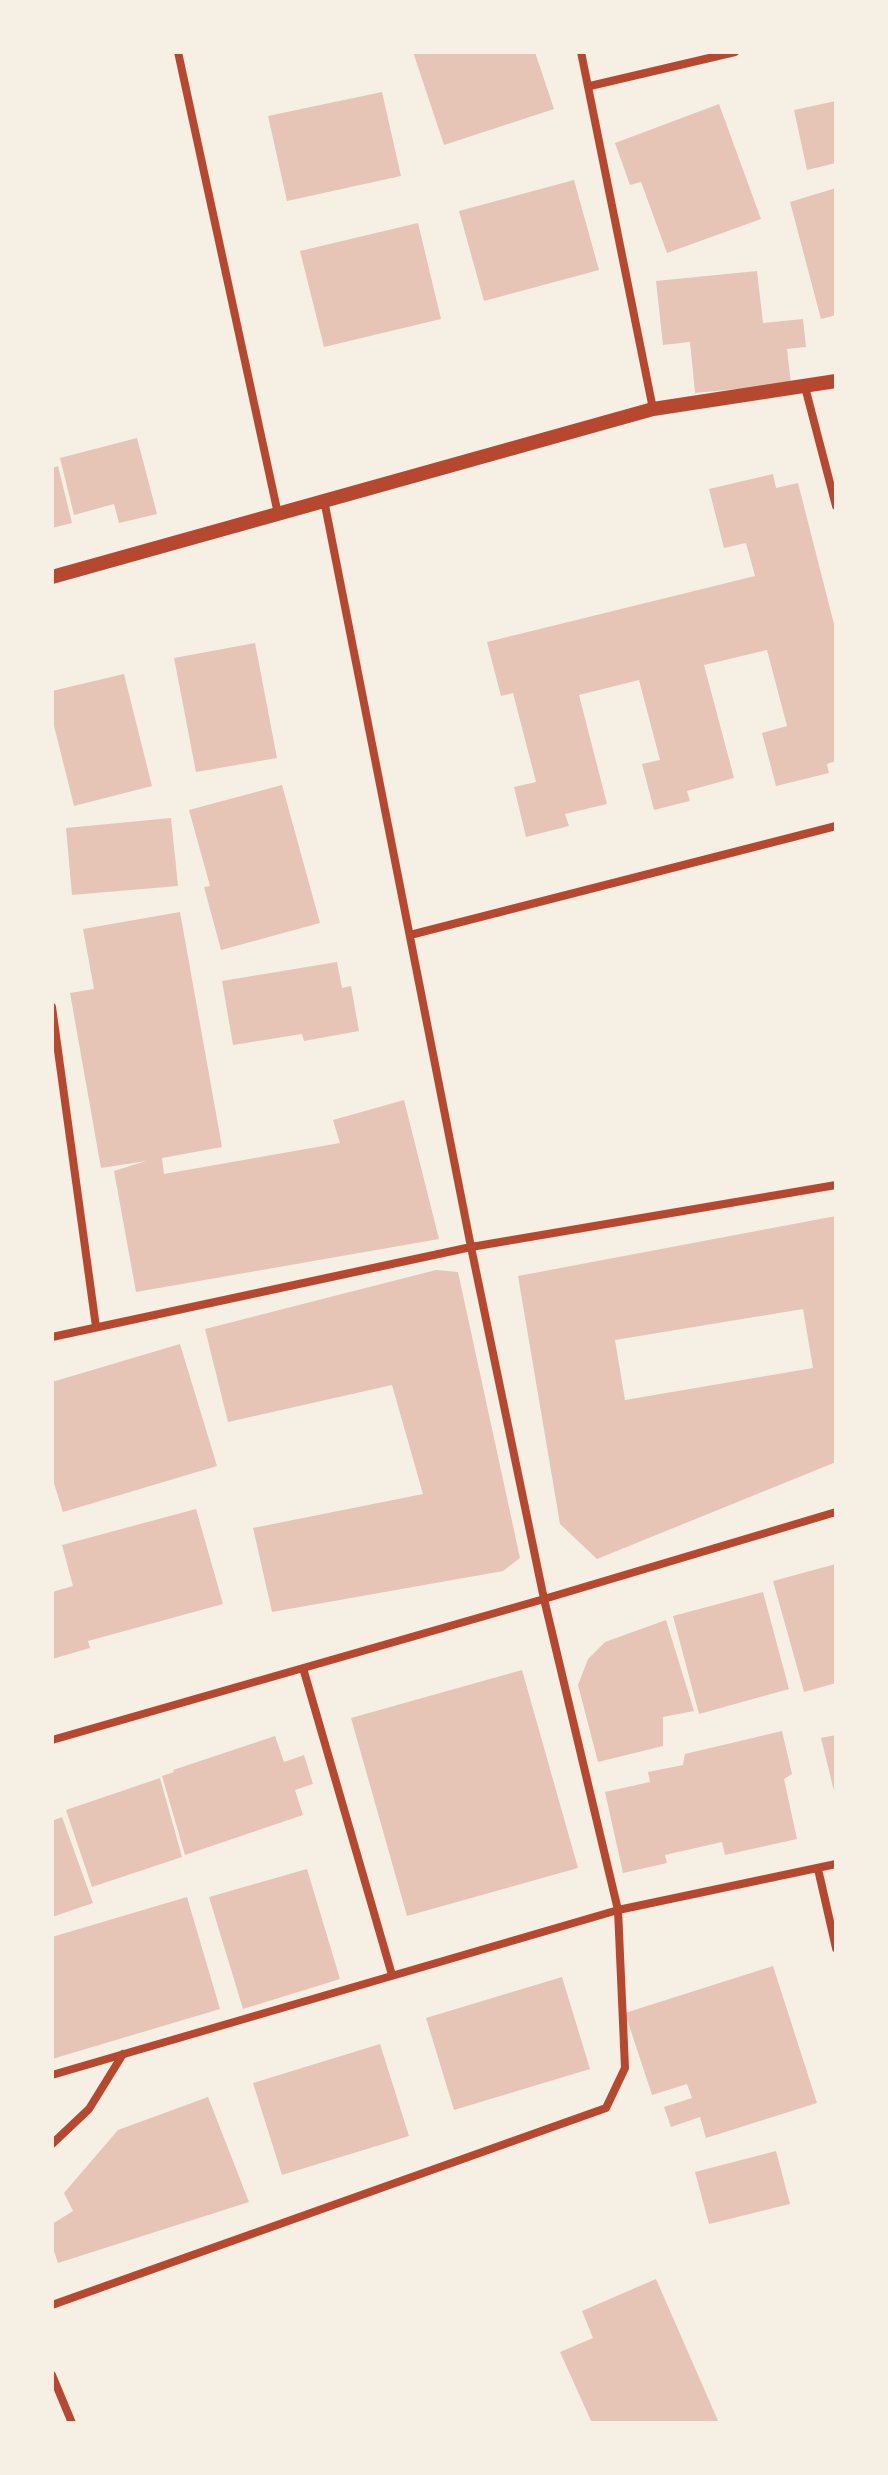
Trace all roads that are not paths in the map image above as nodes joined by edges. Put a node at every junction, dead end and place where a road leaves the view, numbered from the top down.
1 (178, 52) edge
2 (581, 52) edge
3 (735, 52) edge
4 (590, 86) junction
5 (836, 381) edge
6 (805, 387) junction
7 (653, 409) junction
8 (324, 500) junction
9 (836, 506) edge
10 (278, 514) junction
11 (52, 577) edge
12 (836, 826) edge
13 (410, 935) junction
14 (52, 1007) edge
15 (836, 1185) edge
16 (471, 1247) junction
17 (96, 1327) junction
18 (52, 1337) edge
19 (836, 1512) edge
20 (544, 1599) junction
21 (303, 1668) junction
22 (52, 1740) edge
23 (836, 1864) edge
24 (818, 1869) junction
25 (618, 1910) junction
26 (836, 1948) edge
27 (392, 1975) junction
28 (123, 2054) junction
29 (52, 2075) edge
30 (52, 2144) edge
31 (52, 2305) edge
32 (52, 2375) edge
33 (72, 2423) edge

1 - 10 street
2 - 4 street
3 - 4 street
4 - 7 street
5 - 6 street
6 - 7 street
6 - 9 street
7 - 8 street
8 - 10 street
8 - 13 street
10 - 11 street
12 - 13 street
13 - 16 street
14 - 17 street
15 - 16 street
16 - 17 street
16 - 20 street
17 - 18 street
19 - 20 street
20 - 21 street
20 - 25 street
21 - 22 street
21 - 27 street
23 - 24 street
24 - 25 street
24 - 26 street
25 - 27 street
25 - 31 street
27 - 28 street
28 - 29 street
28 - 30 street
32 - 33 street

